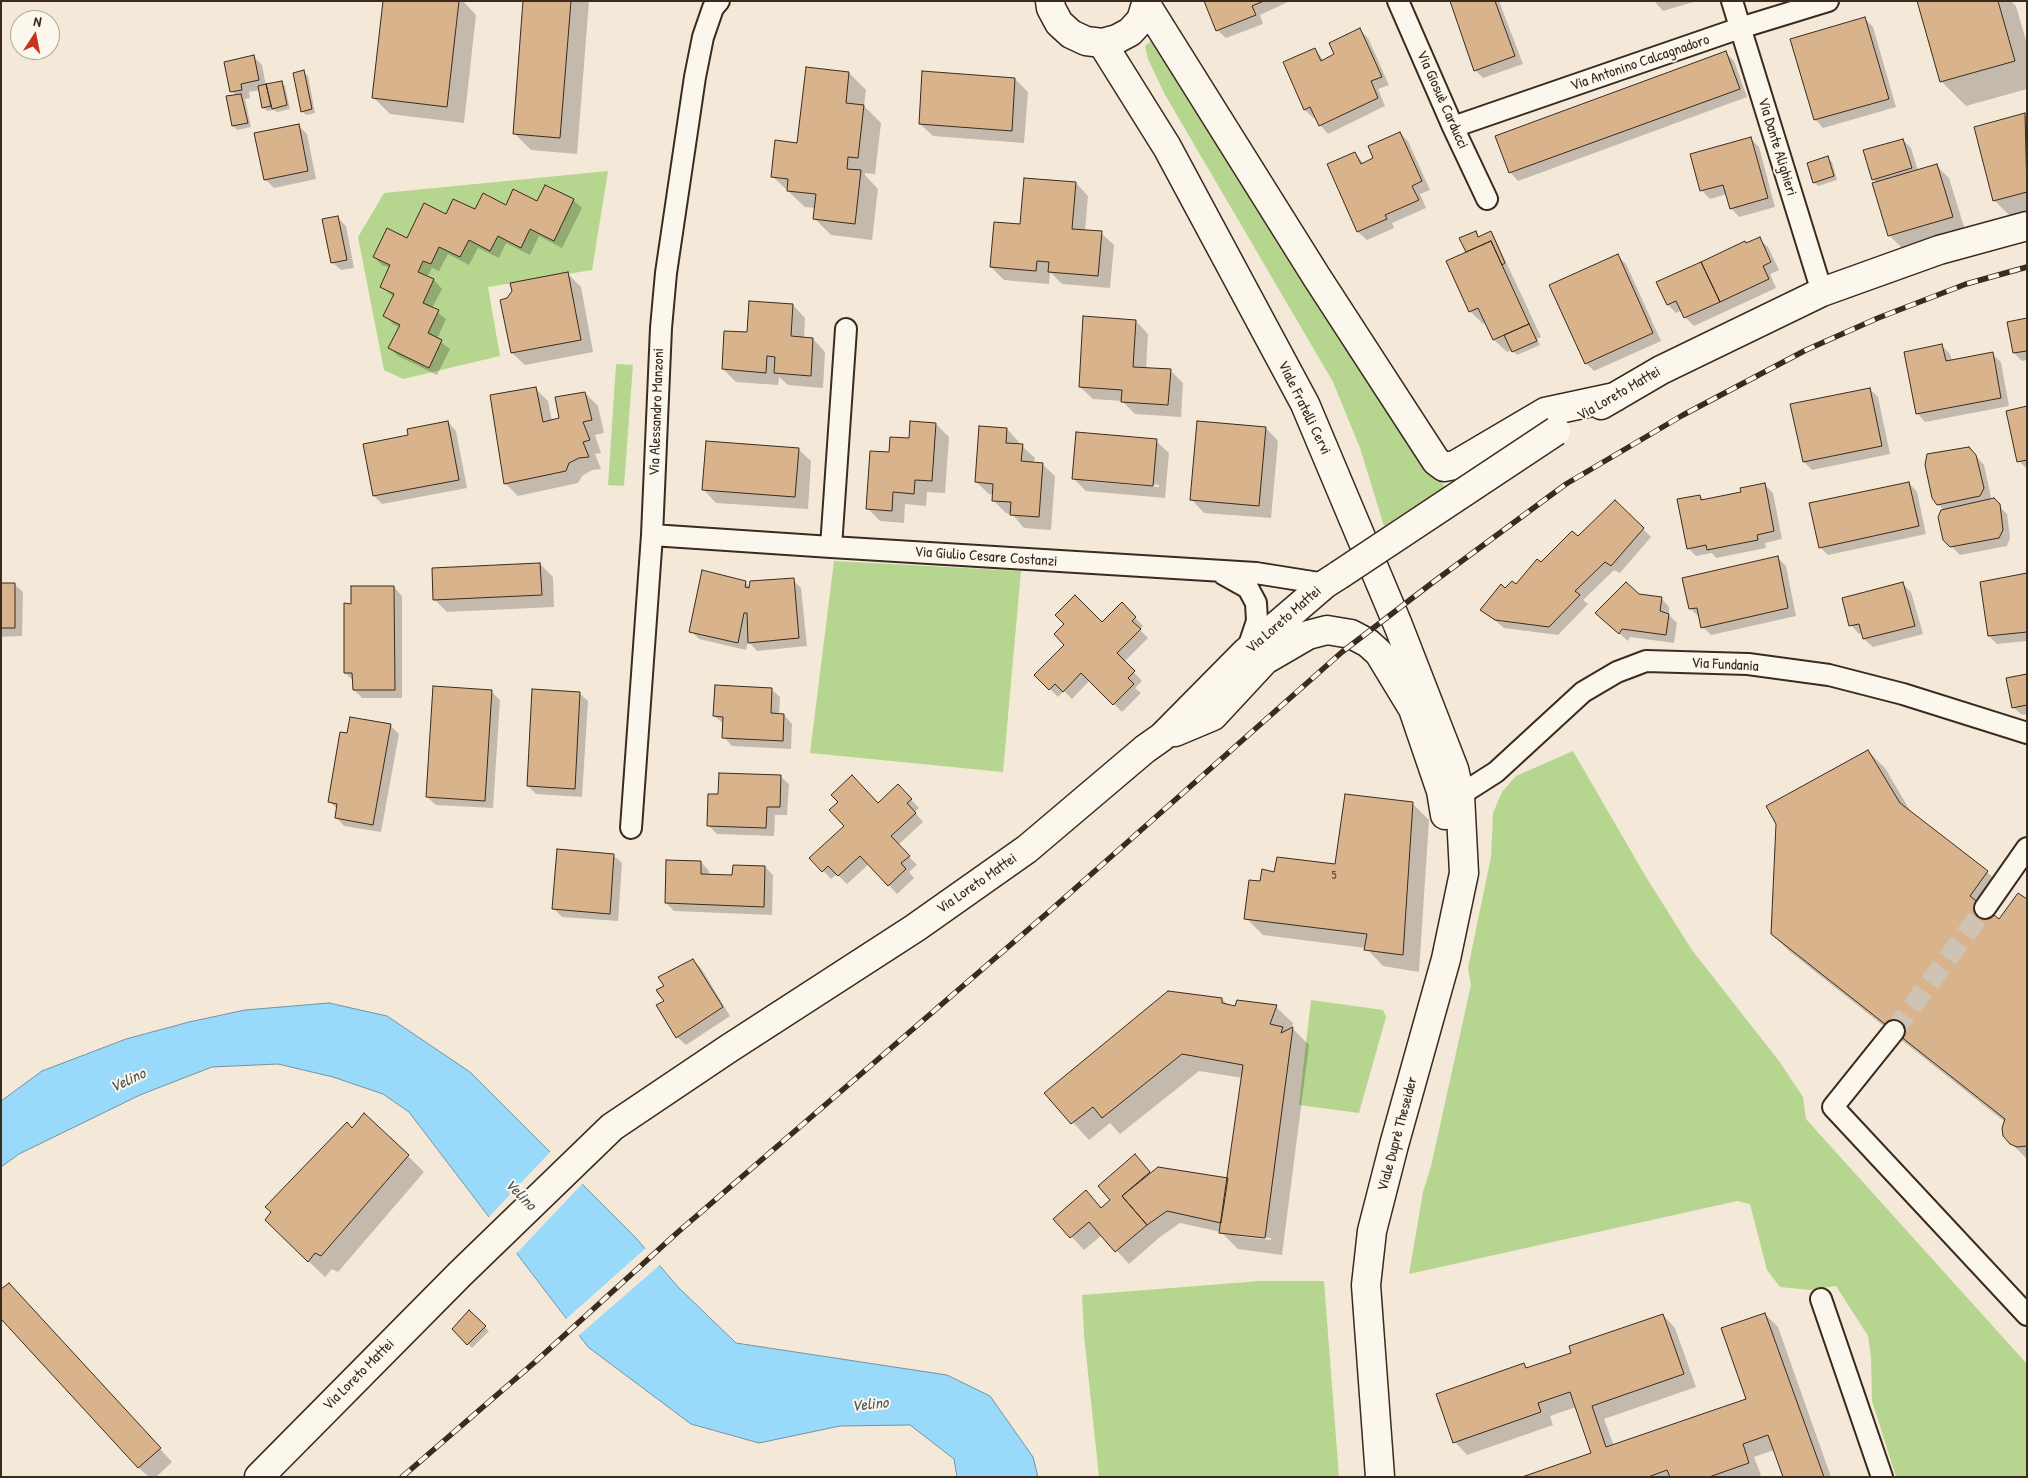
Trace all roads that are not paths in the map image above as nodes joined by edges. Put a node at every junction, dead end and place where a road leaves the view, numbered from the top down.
1 (719, 1) edge
2 (1050, 1) edge
3 (1398, 1) edge
4 (1732, 1) edge
5 (1828, 1) edge
6 (1147, 4) edge
7 (1740, 28) junction
8 (1102, 43) junction
9 (1453, 127) junction
10 (1487, 199) dead end
11 (2027, 226) edge
12 (1822, 292) junction
13 (846, 329) dead end
14 (1616, 396) junction
15 (652, 535) junction
16 (831, 548) junction
17 (1219, 572) junction
18 (1332, 579) junction
19 (1246, 652) junction
20 (2027, 733) edge
21 (1162, 738) junction
22 (1460, 794) junction
23 (631, 828) dead end
24 (2027, 848) edge
25 (1985, 908) tunnel mouth
26 (1446, 959) junction
27 (1894, 1031) tunnel mouth
28 (1821, 1299) dead end
29 (2027, 1314) edge
30 (259, 1477) edge
31 (1380, 1477) edge
32 (1882, 1477) edge

1 - 15 street, Via Alessandro Manzoni
2 - 8 street
3 - 9 street, Via Giosuè Carducci
4 - 7 street, Via Dante Alighieri
5 - 7 street, Via Antonino Calcagnadoro
6 - 8 street
6 - 14 street
7 - 9 street, Via Antonino Calcagnadoro
7 - 12 street, Via Dante Alighieri
8 - 22 street, Viale Fratelli Cervi
9 - 10 street, Via Giosuè Carducci
11 - 12 street, Via Loreto Mattei
12 - 14 street, Via Loreto Mattei
13 - 16 street
14 - 18 street, Via Loreto Mattei, bridge
15 - 16 street, Via Giulio Cesare Costanzi
15 - 23 street, Via Alessandro Manzoni
16 - 17 street, Via Giulio Cesare Costanzi
17 - 18 street
17 - 19 street, Via Giulio Cesare Costanzi
18 - 19 street, Via Loreto Mattei
19 - 21 street, Via Loreto Mattei
20 - 22 street, Via Fundania
21 - 26 street
21 - 30 street, Via Loreto Mattei
22 - 26 street, Viale Duprè Theseider
24 - 25 street
26 - 31 street, Viale Duprè Theseider
27 - 29 street
28 - 32 street

